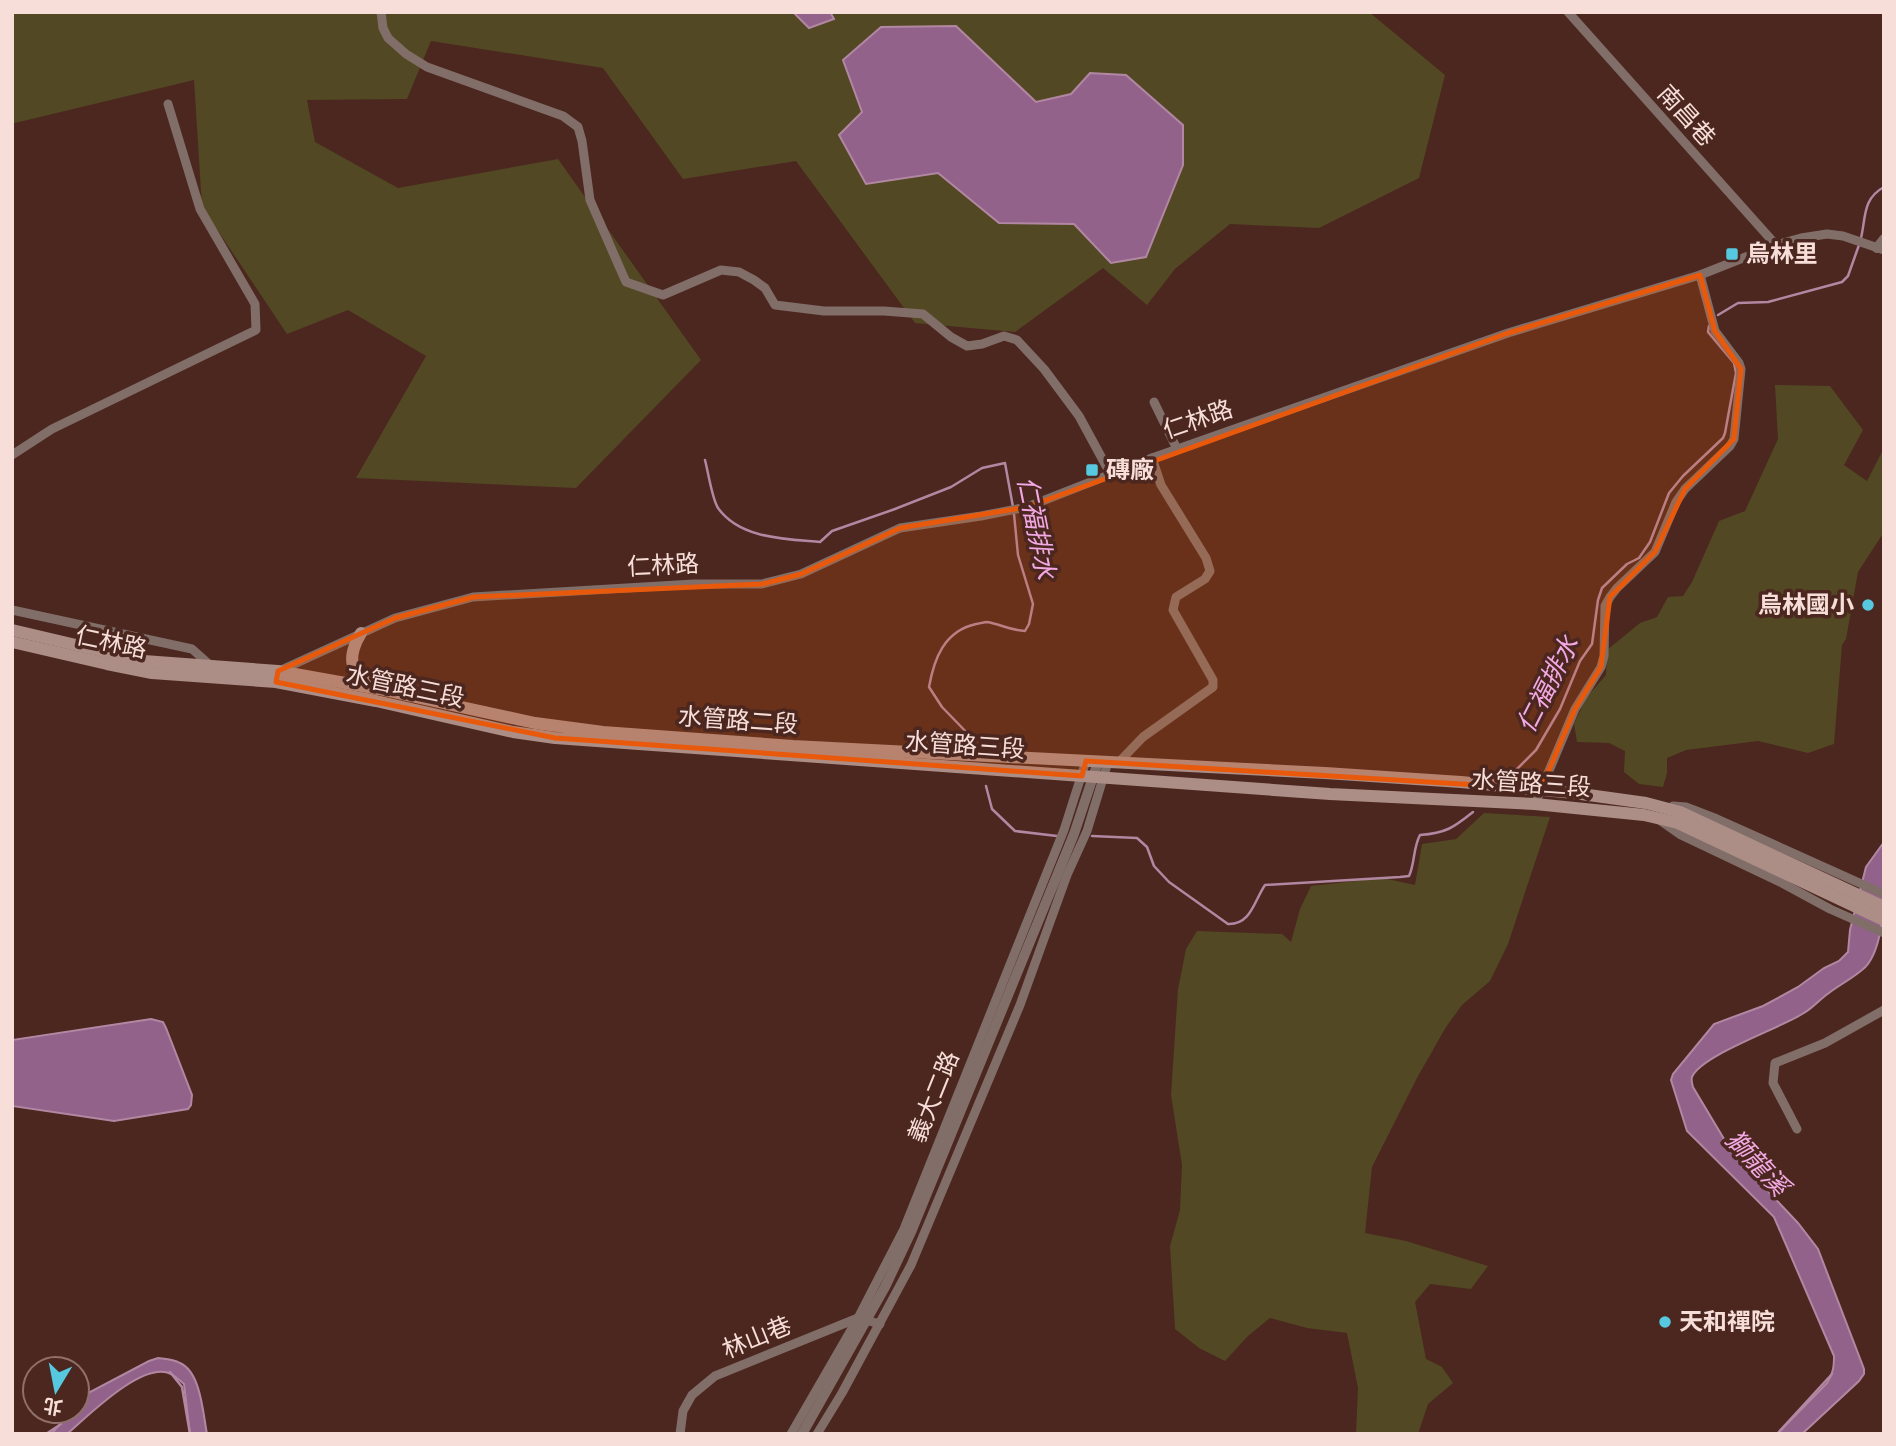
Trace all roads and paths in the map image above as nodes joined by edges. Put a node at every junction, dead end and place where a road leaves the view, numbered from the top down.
1 (381, 12) edge
2 (1568, 12) edge
3 (168, 104) dead end
4 (1776, 245) junction
5 (1878, 246) edge
6 (1700, 275) junction
7 (1154, 402) dead end
8 (1177, 449) junction
9 (12, 455) edge
10 (1152, 458) junction
11 (1111, 475) junction
12 (12, 610) edge
13 (12, 631) edge
14 (361, 633) junction
15 (12, 642) edge
16 (211, 666) junction
17 (277, 677) junction
18 (379, 690) junction
19 (1102, 762) junction
20 (1093, 777) junction
21 (1541, 789) junction
22 (1535, 804) junction
23 (1833, 891) junction
24 (1884, 894) edge
25 (1884, 907) edge
26 (1884, 920) edge
27 (1884, 933) edge
28 (1884, 1010) edge
29 (1797, 1129) dead end
30 (862, 1320) junction
31 (880, 1324) junction
32 (680, 1434) edge
33 (791, 1434) edge
34 (802, 1434) edge
35 (817, 1434) edge

1 - 11 street
2 - 4 street, 南昌巷
3 - 9 street
4 - 5 street, 仁林路
4 - 6 street, 仁林路
6 - 8 street, 仁林路
6 - 21 street
7 - 8 street
8 - 10 street, 仁林路
10 - 11 street, 仁林路
10 - 19 street
11 - 14 street, 仁林路
12 - 16 street
13 - 16 main road, 仁林路
14 - 17 street, 仁林路
14 - 18 main road
15 - 17 main road, 仁林路
16 - 17 main road, 仁林路
17 - 18 main road, 水管路三段
17 - 20 main road, 水管路三段
18 - 19 main road, 水管路二段
19 - 20 street, 義大二路
19 - 21 main road, 水管路三段
20 - 22 main road, 水管路三段
20 - 30 street, 義大二路
20 - 31 street, 義大二路
21 - 22 street
21 - 23 main road, 水管路三段
22 - 23 main road, 水管路三段
23 - 24 street
23 - 25 main road
23 - 26 main road
23 - 27 street
28 - 29 street
30 - 31 street
30 - 32 street, 林山巷
30 - 33 street, 義大二路
30 - 34 street, 義大二路
31 - 35 street, 義大二路

